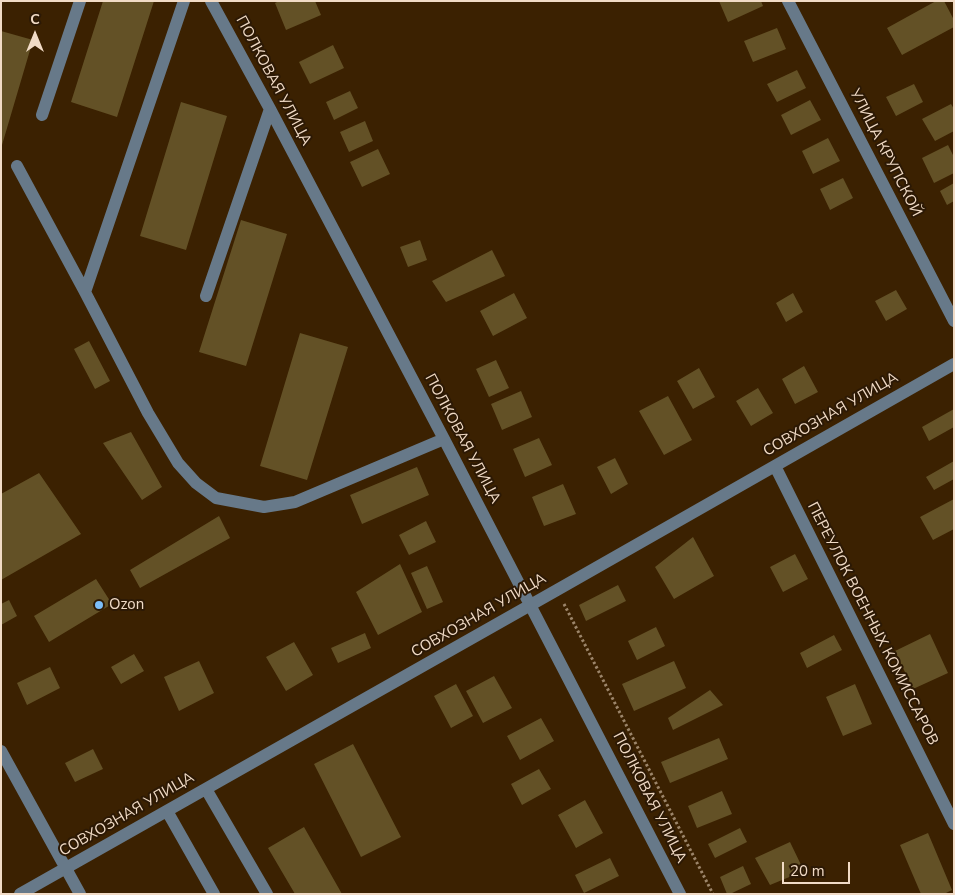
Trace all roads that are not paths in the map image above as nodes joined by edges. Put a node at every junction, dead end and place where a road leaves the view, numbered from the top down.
1 (80, 1) edge
2 (184, 1) edge
3 (211, 1) edge
4 (788, 1) edge
5 (270, 109) junction
6 (42, 115) dead end
7 (17, 166) dead end
8 (85, 292) junction
9 (206, 296) dead end
10 (954, 321) edge
11 (954, 364) edge
12 (444, 439) junction
13 (775, 466) junction
14 (530, 606) junction
15 (1, 751) edge
16 (206, 789) junction
17 (167, 811) junction
18 (954, 824) edge
19 (66, 868) junction
20 (20, 894) edge
21 (80, 894) edge
22 (214, 894) edge
23 (268, 894) edge
24 (680, 894) edge

1 - 6 street
2 - 8 street
3 - 5 street, ПОЛКОВАЯ УЛИЦА
4 - 10 street, УЛИЦА КРУПСКОЙ
5 - 9 street
5 - 12 street, ПОЛКОВАЯ УЛИЦА
7 - 8 street
8 - 12 street
11 - 13 street, СОВХОЗНАЯ УЛИЦА
12 - 14 street, ПОЛКОВАЯ УЛИЦА
13 - 14 street, СОВХОЗНАЯ УЛИЦА
13 - 18 street, ПЕРЕУЛОК ВОЕННЫХ КОМИССАРОВ
14 - 16 street, СОВХОЗНАЯ УЛИЦА
14 - 24 street, ПОЛКОВАЯ УЛИЦА
15 - 19 street
16 - 17 street, СОВХОЗНАЯ УЛИЦА
16 - 23 street
17 - 19 street, СОВХОЗНАЯ УЛИЦА
17 - 22 street
19 - 20 street, СОВХОЗНАЯ УЛИЦА
19 - 21 street

